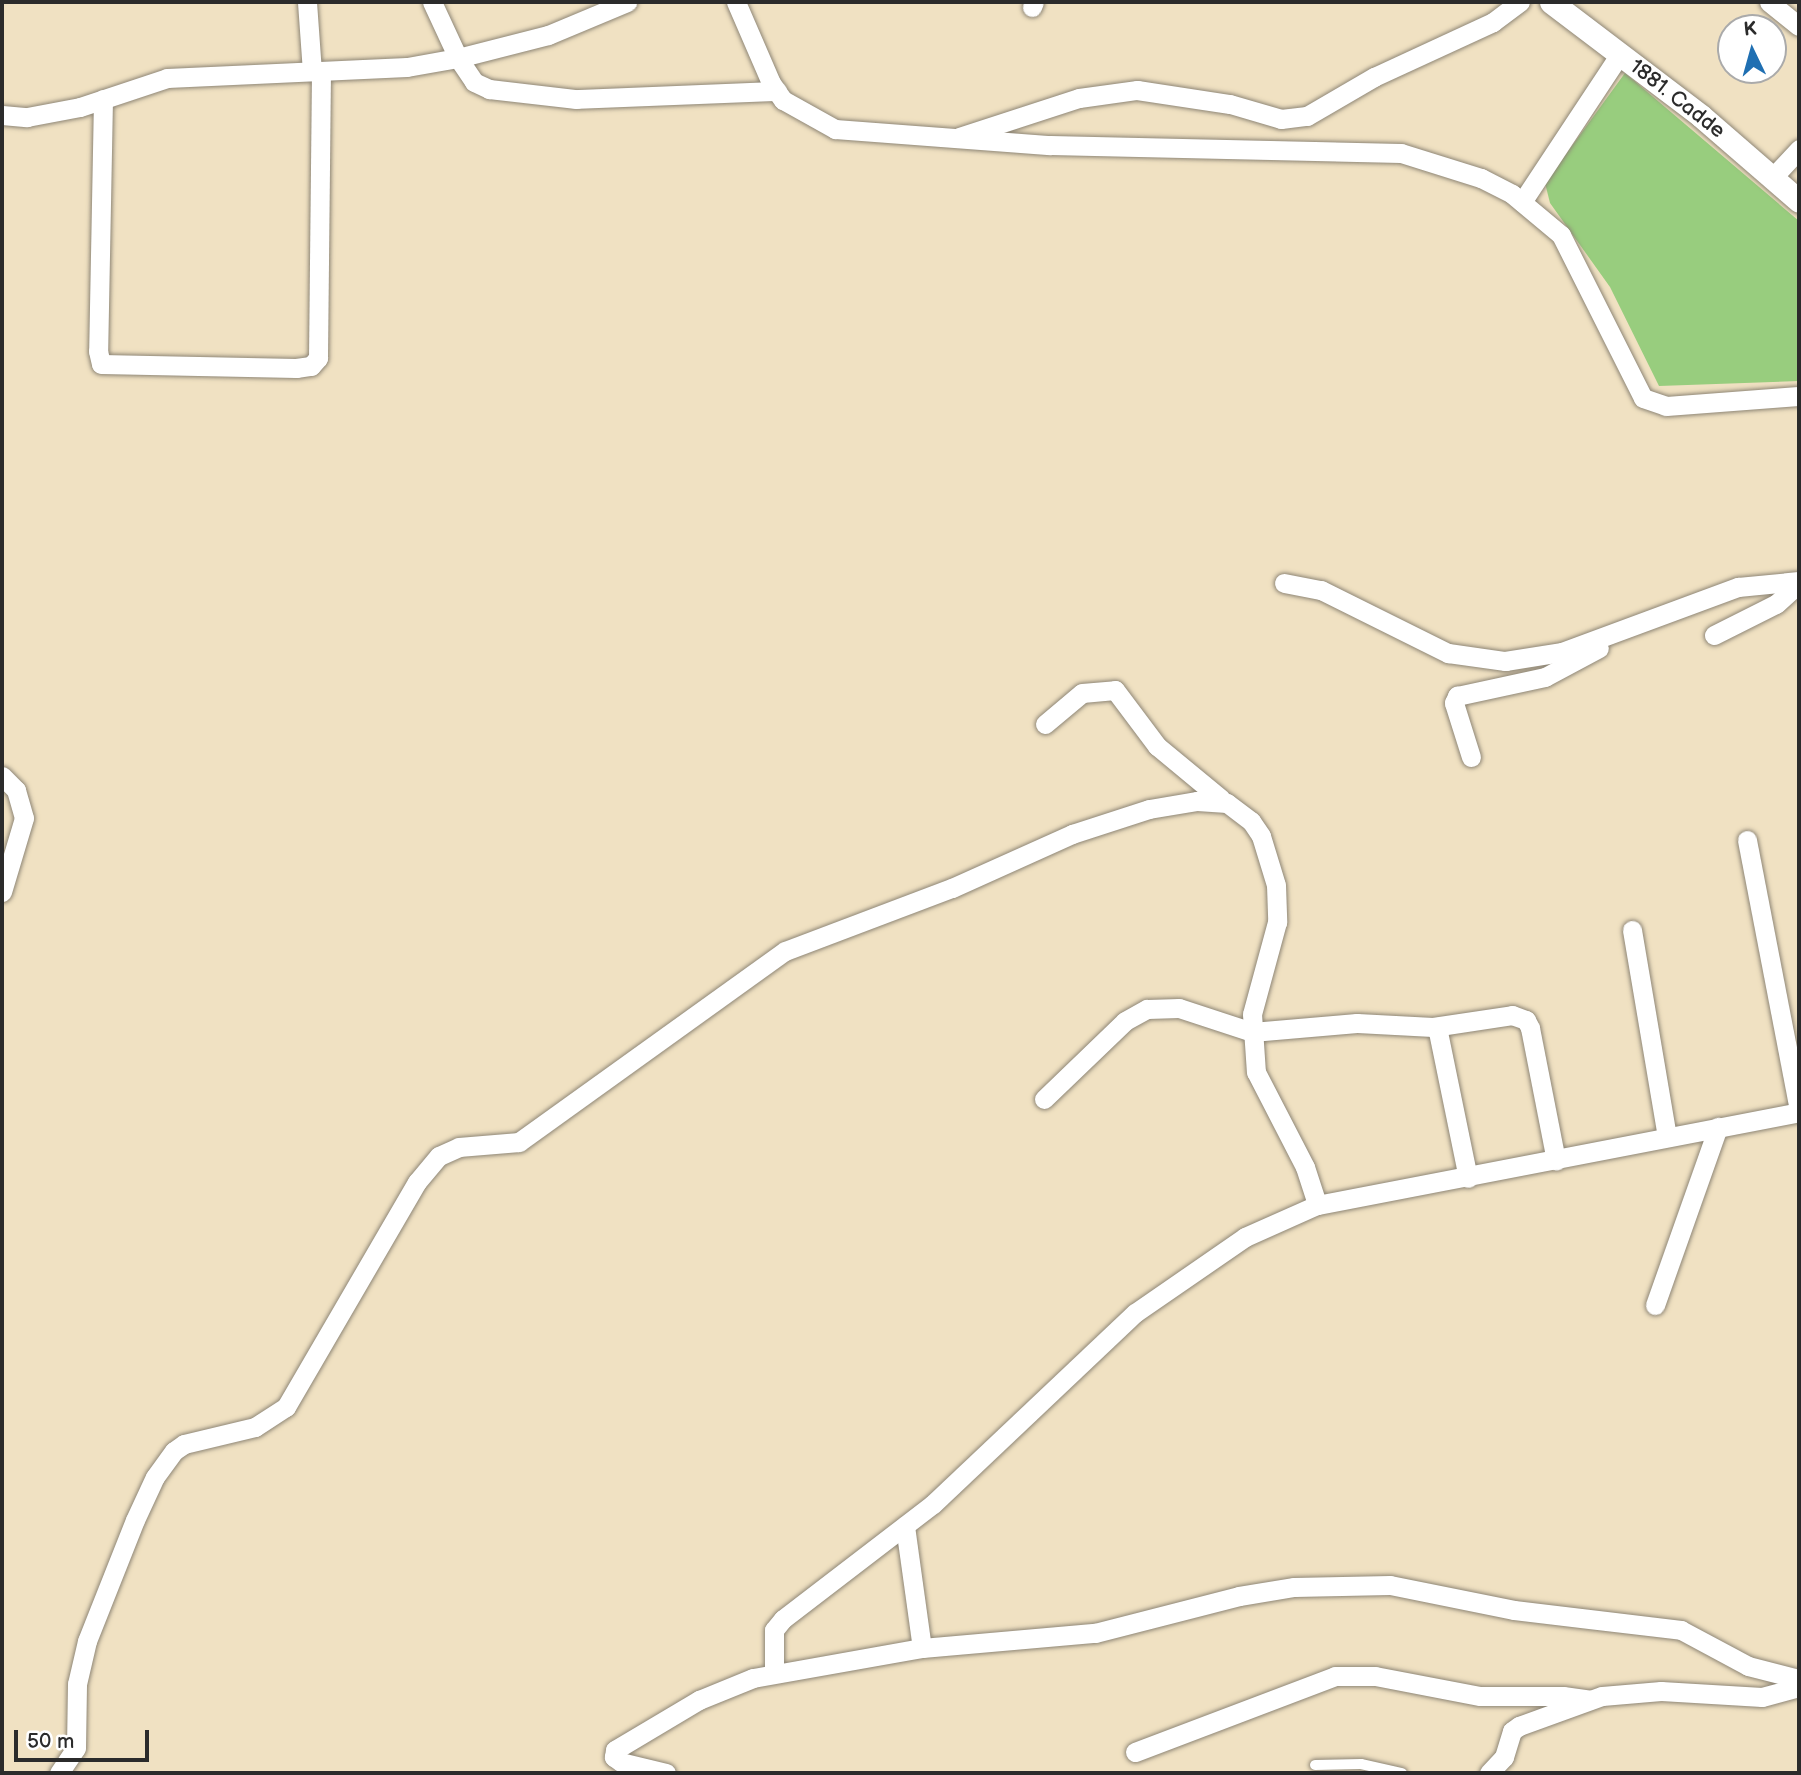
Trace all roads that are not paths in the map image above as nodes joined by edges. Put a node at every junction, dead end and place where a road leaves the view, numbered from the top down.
1 (306, 2) edge
2 (432, 2) edge
3 (628, 2) edge
4 (736, 2) edge
5 (1520, 2) edge
6 (1551, 2) edge
7 (1769, 2) edge
8 (1799, 26) edge
9 (1620, 54) junction
10 (458, 58) junction
11 (316, 71) junction
12 (777, 90) junction
13 (103, 99) junction
14 (2, 115) edge
15 (1296, 118) junction
16 (958, 137) junction
17 (1297, 148) junction
18 (1799, 149) edge
19 (1774, 176) junction
20 (1799, 201) edge
21 (1522, 202) junction
22 (1799, 396) edge
23 (1799, 582) edge
24 (1284, 583) dead end
25 (1714, 635) dead end
26 (1608, 636) junction
27 (1045, 724) dead end
28 (1471, 757) dead end
29 (2, 776) edge
30 (1221, 799) junction
31 (1747, 840) dead end
32 (2, 892) edge
33 (1632, 930) dead end
34 (1437, 1027) junction
35 (1252, 1032) junction
36 (1044, 1099) dead end
37 (1799, 1110) edge
38 (1718, 1127) junction
39 (1668, 1137) junction
40 (1556, 1160) junction
41 (1468, 1178) junction
42 (1317, 1205) junction
43 (1655, 1305) dead end
44 (905, 1526) junction
45 (922, 1648) junction
46 (774, 1673) junction
47 (1799, 1679) edge
48 (1799, 1687) edge
49 (1590, 1700) junction
50 (1135, 1752) dead end
51 (1315, 1765) dead end
52 (59, 1773) edge
53 (666, 1773) edge
54 (1402, 1773) edge
55 (1489, 1773) edge

1 - 11 street
2 - 10 street
3 - 10 street
4 - 12 street
5 - 15 street
6 - 9 street, 1881. Cadde
7 - 8 street
9 - 19 street, 1881. Cadde
9 - 21 street
10 - 11 street
10 - 12 street
11 - 13 street
11 - 13 street
12 - 16 street
13 - 14 street
15 - 16 street
15 - 17 street
16 - 17 street
17 - 21 street
18 - 19 street
19 - 20 street, 1881. Cadde
21 - 22 street
23 - 25 street
23 - 26 street
24 - 26 street
26 - 28 street
27 - 30 street
29 - 32 street
30 - 35 street
30 - 52 street
31 - 37 street
33 - 39 street
34 - 35 street
34 - 40 street
34 - 41 street
35 - 36 street
35 - 42 street
37 - 38 street
38 - 39 street
38 - 43 street
39 - 40 street
40 - 41 street
41 - 42 street
42 - 44 street
44 - 45 street
44 - 46 street
45 - 46 street
45 - 47 street
46 - 53 street
48 - 49 street
49 - 50 street
49 - 55 street
51 - 54 lane

